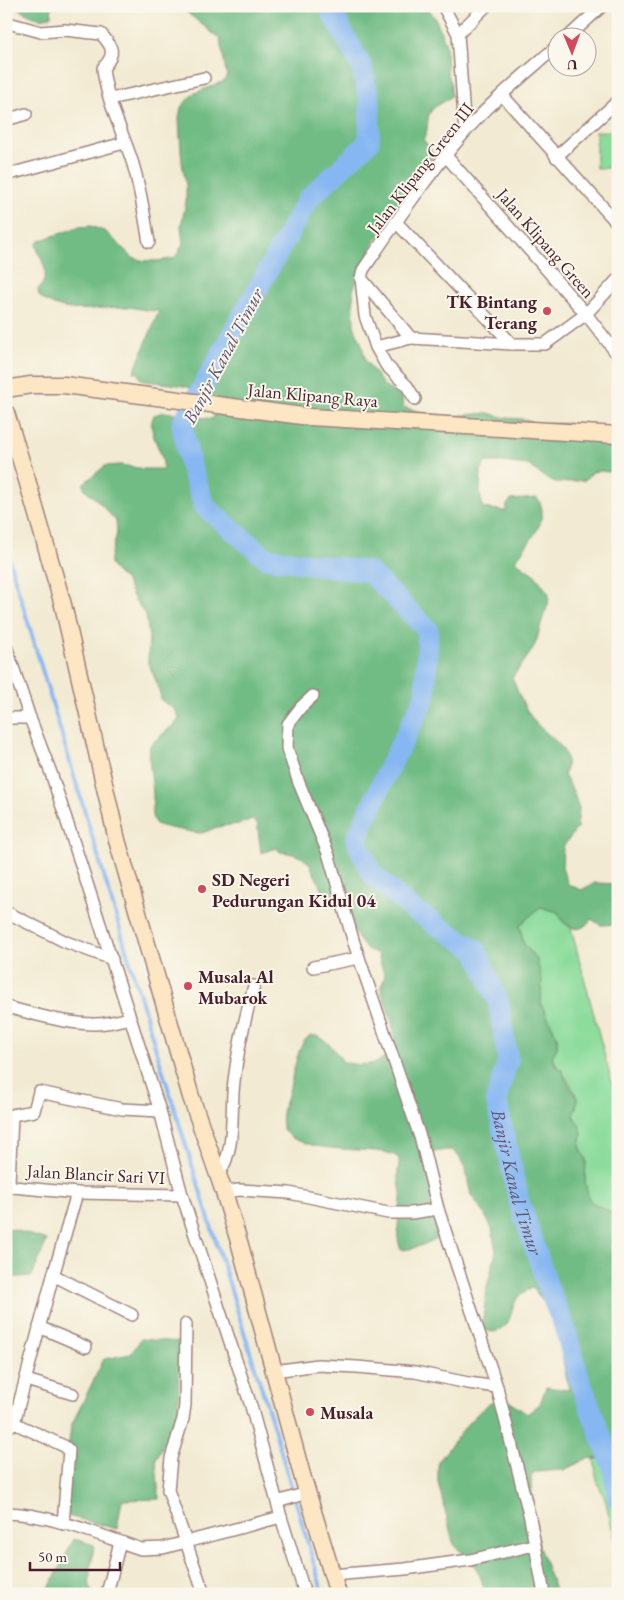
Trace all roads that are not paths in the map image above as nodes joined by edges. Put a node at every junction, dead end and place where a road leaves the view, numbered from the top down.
1 (442, 6) edge
2 (486, 6) edge
3 (602, 6) edge
4 (6, 25) edge
5 (578, 28) edge
6 (458, 34) junction
7 (546, 56) edge
8 (204, 78) dead end
9 (502, 95) junction
10 (110, 99) junction
11 (618, 101) edge
12 (26, 114) dead end
13 (6, 120) edge
14 (465, 132) junction
15 (124, 143) junction
16 (446, 156) junction
17 (556, 156) junction
18 (6, 175) edge
19 (396, 222) junction
20 (618, 224) edge
21 (149, 242) dead end
22 (361, 277) junction
23 (618, 279) edge
24 (586, 314) junction
25 (412, 338) junction
26 (512, 344) junction
27 (376, 347) junction
28 (618, 355) edge
29 (6, 389) edge
30 (414, 399) dead end
31 (6, 413) edge
32 (618, 435) edge
33 (6, 646) edge
34 (314, 696) dead end
35 (6, 718) edge
36 (30, 718) junction
37 (6, 912) edge
38 (360, 958) junction
39 (112, 959) junction
40 (313, 967) dead end
41 (254, 986) dead end
42 (6, 1007) edge
43 (130, 1018) junction
44 (160, 1111) junction
45 (218, 1175) junction
46 (224, 1192) junction
47 (78, 1193) junction
48 (182, 1195) junction
49 (438, 1208) junction
50 (53, 1275) junction
51 (132, 1315) dead end
52 (186, 1324) dead end
53 (39, 1327) junction
54 (86, 1346) dead end
55 (274, 1371) junction
56 (26, 1380) junction
57 (497, 1387) junction
58 (73, 1394) dead end
59 (10, 1425) edge
60 (304, 1494) junction
61 (283, 1500) junction
62 (6, 1513) edge
63 (281, 1517) junction
64 (63, 1524) junction
65 (120, 1542) junction
66 (187, 1542) junction
67 (534, 1546) junction
68 (332, 1575) junction
69 (106, 1594) edge
70 (204, 1594) edge
71 (305, 1594) edge
72 (338, 1594) edge
73 (544, 1594) edge

1 - 6 street
2 - 6 street
3 - 5 street
4 - 10 street
6 - 14 street
7 - 9 street, Jalan Klipang Green III
8 - 10 street
9 - 14 street, Jalan Klipang Green III
9 - 17 street
10 - 15 street
11 - 17 street
12 - 13 street
14 - 16 street, Jalan Klipang Green III
15 - 18 street
15 - 21 street
16 - 19 street, Jalan Klipang Green III
16 - 24 street, Jalan Klipang Green
17 - 20 street
19 - 22 street, Jalan Klipang Green III
19 - 26 street
22 - 25 street
22 - 27 street
23 - 24 street
24 - 26 street
24 - 28 street, Jalan Klipang Green
25 - 26 street
25 - 27 street
27 - 30 street
29 - 32 street, Jalan Klipang Raya
31 - 45 street
33 - 36 street
34 - 38 street
35 - 36 street
36 - 39 street
37 - 39 street
38 - 40 street
38 - 49 street
39 - 43 street
41 - 45 street
42 - 43 street
43 - 44 street
44 - 47 street, Jalan Blancir Sari VI
44 - 48 street
45 - 46 street
46 - 49 street
46 - 55 street
47 - 48 street, Jalan Blancir Sari VI
47 - 50 street
48 - 61 street
49 - 57 street
50 - 51 street
50 - 53 street
52 - 66 street
53 - 54 street
53 - 56 street
55 - 57 street
55 - 60 street
56 - 58 street
56 - 59 street
57 - 67 street
59 - 64 street
60 - 61 street
60 - 68 street
61 - 63 street
62 - 64 street
63 - 66 street
63 - 71 street
64 - 65 street
65 - 66 street
65 - 69 street
66 - 70 street
67 - 68 street
67 - 73 street
68 - 72 street

